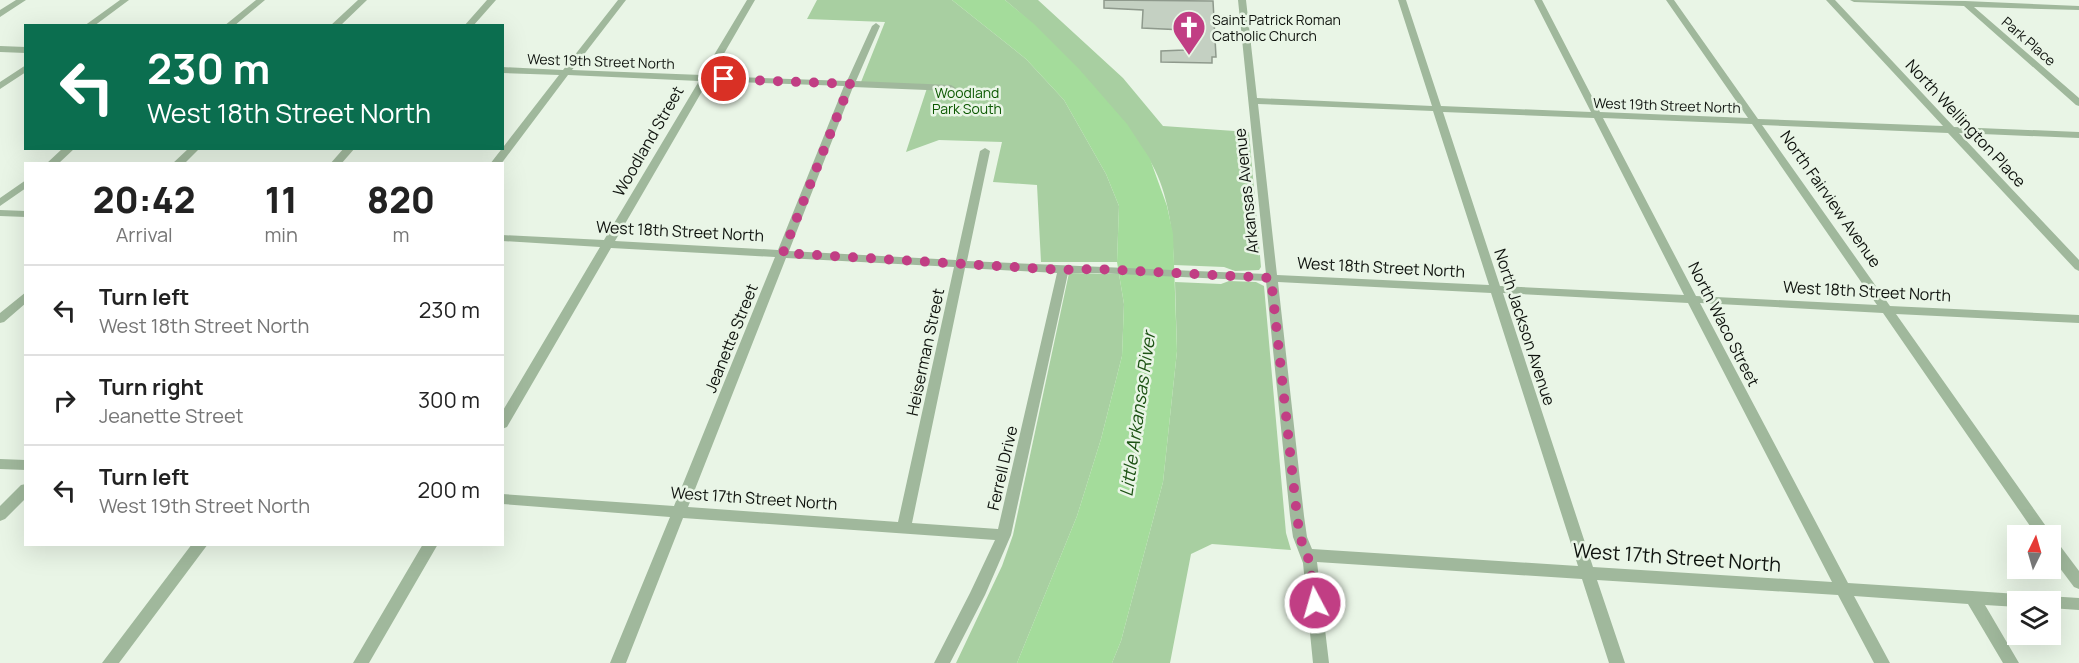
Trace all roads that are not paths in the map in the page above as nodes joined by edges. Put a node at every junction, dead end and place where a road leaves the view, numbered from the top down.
1 (22, 0) edge
2 (126, 0) edge
3 (261, 0) edge
4 (363, 0) edge
5 (492, 0) edge
6 (622, 0) edge
7 (752, 0) edge
8 (1242, 0) edge
9 (1402, 0) edge
10 (1538, 0) edge
11 (1670, 0) edge
12 (1830, 0) edge
13 (1854, 0) edge
14 (1964, 2) edge
15 (2079, 8) edge
16 (0, 14) edge
17 (91, 24) edge
18 (231, 24) edge
19 (336, 24) edge
20 (470, 24) edge
21 (876, 26) dead end
22 (0, 49) edge
23 (24, 50) edge
24 (24, 69) edge
25 (504, 70) edge
26 (565, 73) junction
27 (705, 78) junction
28 (850, 84) junction
29 (0, 86) edge
30 (951, 88) dead end
31 (1253, 101) junction
32 (2079, 103) edge
33 (1436, 108) junction
34 (1596, 115) junction
35 (1755, 122) junction
36 (1951, 130) junction
37 (2079, 135) edge
38 (68, 150) edge
39 (193, 150) edge
40 (348, 150) edge
41 (985, 151) dead end
42 (53, 162) edge
43 (179, 162) edge
44 (337, 162) edge
45 (497, 162) edge
46 (24, 185) edge
47 (0, 203) edge
48 (0, 213) edge
49 (24, 214) edge
50 (504, 238) edge
51 (608, 244) junction
52 (783, 253) junction
53 (961, 262) junction
54 (2079, 267) edge
55 (1063, 270) junction
56 (1271, 278) junction
57 (1495, 290) junction
58 (24, 298) edge
59 (1691, 299) junction
60 (1886, 309) junction
61 (0, 319) edge
62 (2079, 319) edge
63 (504, 421) edge
64 (0, 464) edge
65 (24, 465) edge
66 (24, 491) edge
67 (504, 499) edge
68 (679, 510) junction
69 (0, 515) edge
70 (2037, 525) edge
71 (904, 526) junction
72 (1004, 535) junction
73 (199, 546) edge
74 (430, 546) edge
75 (1307, 555) junction
76 (2061, 558) edge
77 (1587, 572) junction
78 (2079, 583) edge
79 (1844, 589) junction
80 (1972, 597) junction
81 (2007, 599) edge
82 (2061, 603) edge
83 (2079, 604) edge
84 (110, 663) edge
85 (361, 663) edge
86 (618, 663) edge
87 (942, 663) edge
88 (1321, 663) edge
89 (1617, 663) edge
90 (1882, 663) edge
91 (2011, 663) edge

1 - 16 street
2 - 17 street
3 - 18 street
4 - 19 street
5 - 20 street
6 - 26 street
7 - 27 street, Woodland Street
8 - 31 street, Arkansas Avenue
9 - 33 street, North Jackson Avenue
10 - 34 street, North Waco Street
11 - 35 street, North Fairview Avenue
12 - 36 street, North Wellington Place
13 - 14 street
14 - 15 street
14 - 32 street, Park Place
21 - 28 street, Jeanette Street
22 - 23 street
24 - 29 street
25 - 26 street, West 19th Street North
26 - 27 street, West 19th Street North
26 - 45 street
27 - 28 street, West 19th Street North
27 - 51 street, Woodland Street
28 - 30 street, West 19th Street North
28 - 52 street, Jeanette Street
31 - 33 street, West 19th Street North
31 - 56 street, Arkansas Avenue
33 - 34 street, West 19th Street North
33 - 57 street, North Jackson Avenue
34 - 35 street, West 19th Street North
34 - 59 street, North Waco Street
35 - 36 street, West 19th Street North
35 - 60 street, North Fairview Avenue
36 - 37 street, West 19th Street North
36 - 54 street, North Wellington Place
38 - 42 street
39 - 43 street
40 - 44 street
41 - 53 street, Heiserman Street
46 - 47 street
48 - 49 street
50 - 51 street, West 18th Street North
51 - 52 street, West 18th Street North
51 - 63 street, Woodland Street
52 - 53 street, West 18th Street North
52 - 68 street, Jeanette Street
53 - 55 street, West 18th Street North
53 - 71 street, Heiserman Street
55 - 56 street, West 18th Street North
55 - 72 street, Ferrell Drive
56 - 57 street, West 18th Street North
56 - 75 street, Arkansas Avenue
57 - 59 street, West 18th Street North
57 - 77 street, North Jackson Avenue
58 - 61 street
59 - 60 street, West 18th Street North
59 - 79 street, North Waco Street
60 - 62 street, West 18th Street North
60 - 70 street, North Fairview Avenue
64 - 65 street
66 - 69 street
67 - 68 street, West 17th Street North
68 - 71 street, West 17th Street North
68 - 86 street, Jeanette Street
71 - 72 street, West 17th Street North
72 - 87 street, Ferrell Drive
73 - 84 street
74 - 85 street
75 - 77 street, West 17th Street North
75 - 88 street, Arkansas Avenue
76 - 78 street
77 - 79 street, West 17th Street North
77 - 89 street, North Jackson Avenue
79 - 80 street, West 17th Street North
79 - 90 street, North Waco Street
80 - 81 street, West 17th Street North
80 - 91 street
82 - 83 street

